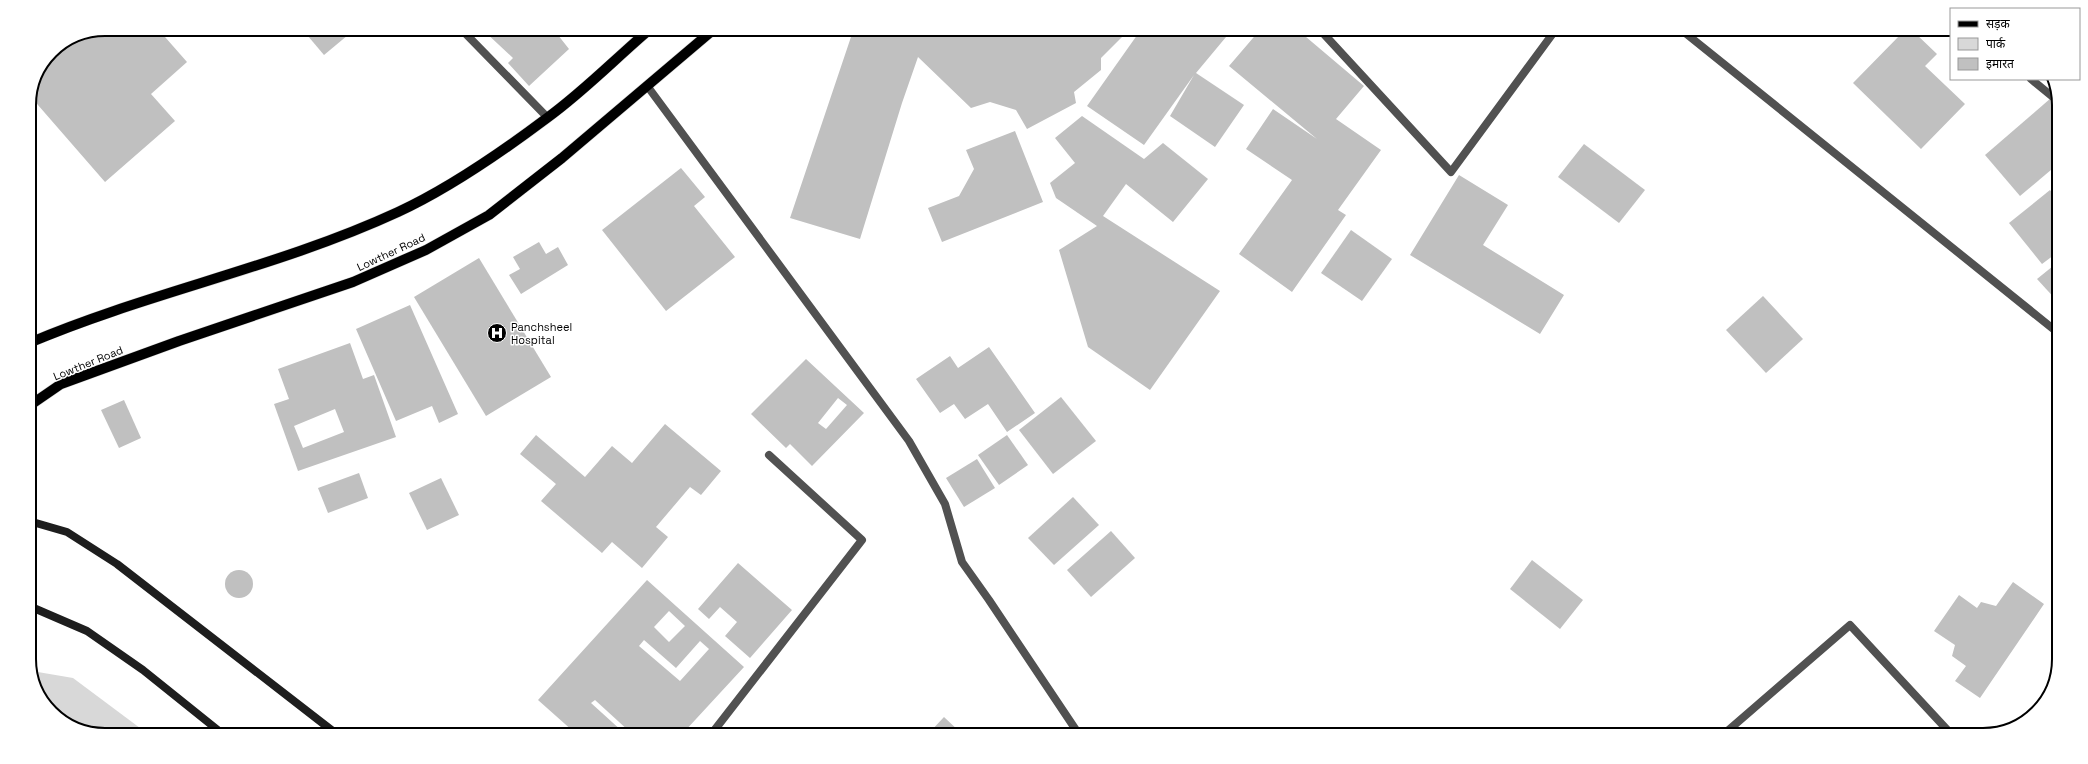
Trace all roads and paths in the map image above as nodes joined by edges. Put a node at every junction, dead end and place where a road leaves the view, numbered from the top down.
1 (468, 36) edge
2 (642, 36) edge
3 (706, 36) edge
4 (1326, 36) edge
5 (1551, 36) edge
6 (1689, 36) edge
7 (2032, 80) edge
8 (648, 87) junction
9 (2051, 96) edge
10 (548, 118) junction
11 (2052, 328) edge
12 (36, 341) edge
13 (36, 401) edge
14 (769, 455) dead end
15 (36, 522) edge
16 (36, 609) edge
17 (215, 728) edge
18 (329, 728) edge
19 (716, 728) edge
20 (1075, 728) edge
21 (1731, 728) edge
22 (1946, 728) edge

1 - 10 street
2 - 10 main road
3 - 8 main road, Lowther Road
4 - 5 street
6 - 11 street
7 - 9 street
8 - 13 main road, Lowther Road
8 - 20 street
10 - 12 main road
14 - 19 street
15 - 18 street
16 - 17 street
21 - 22 street

